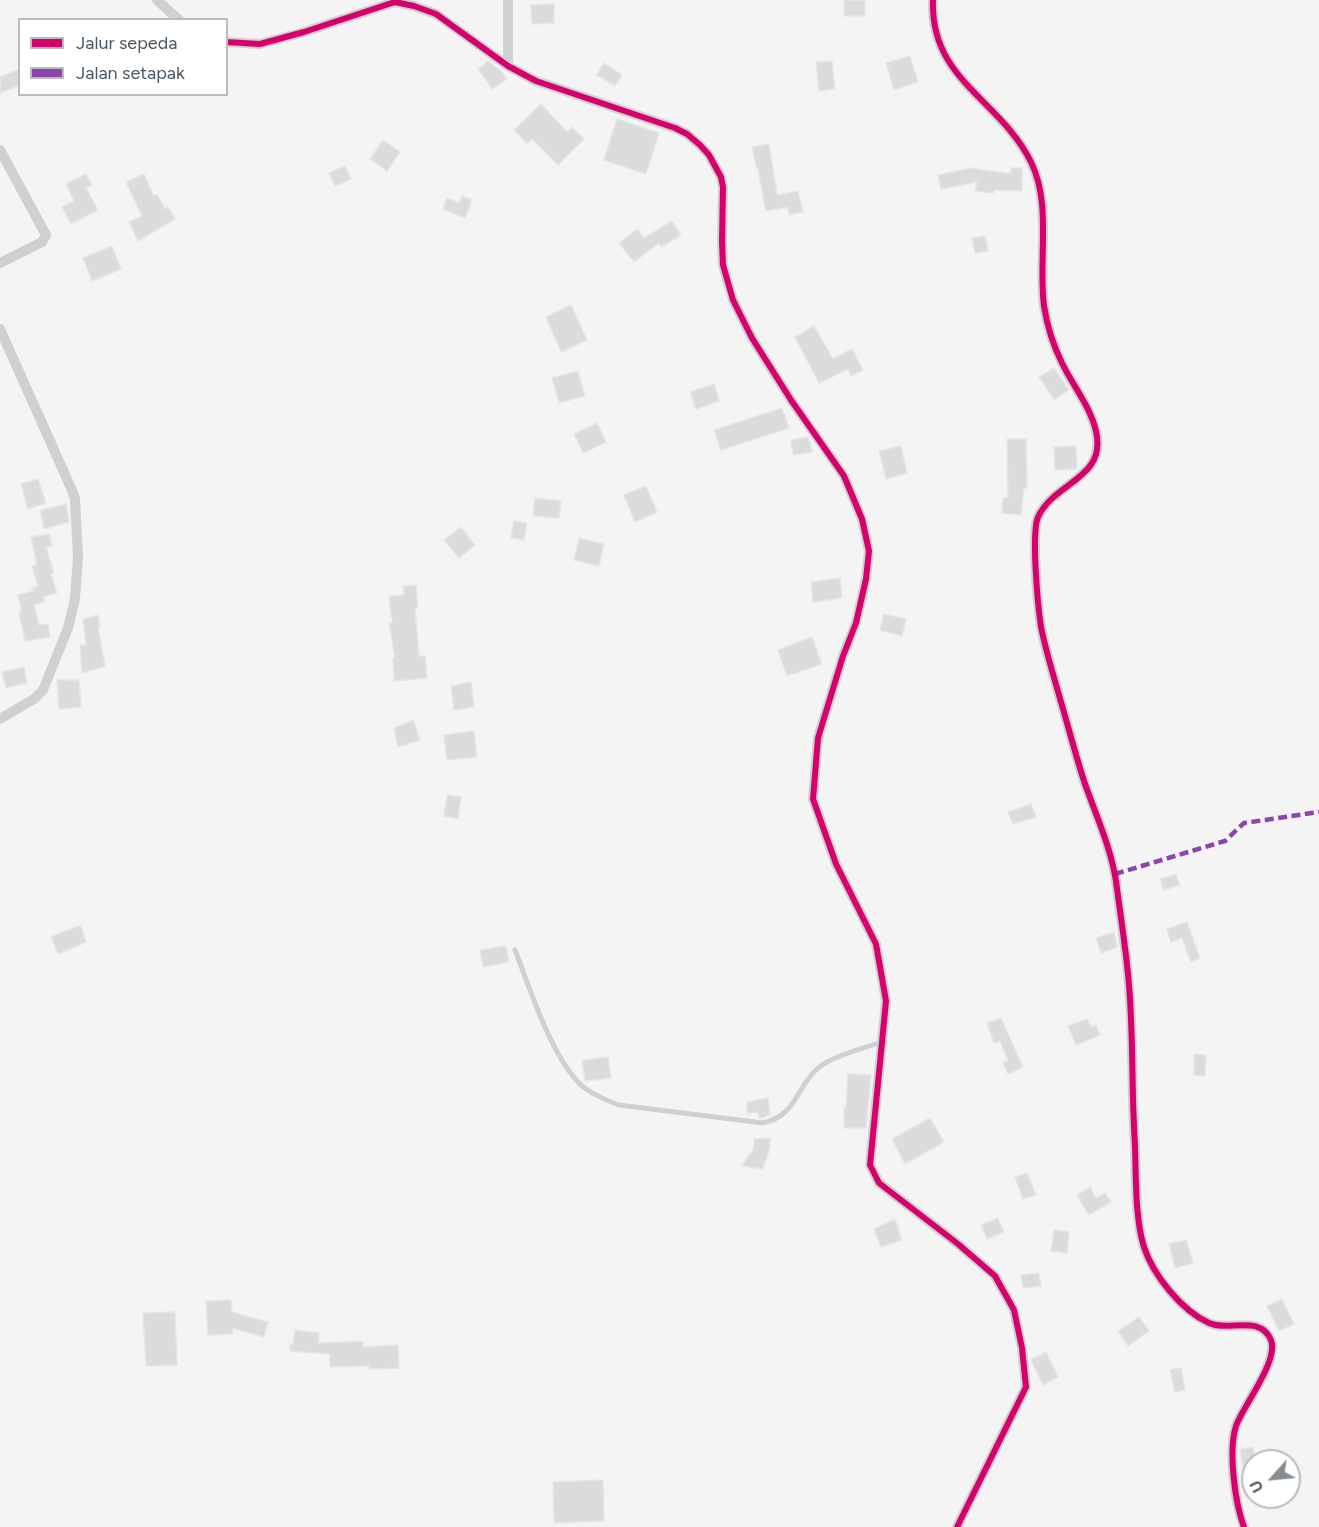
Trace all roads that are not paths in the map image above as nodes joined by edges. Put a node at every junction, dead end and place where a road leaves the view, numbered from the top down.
1 (157, 0) edge
2 (508, 0) edge
3 (933, 0) edge
4 (177, 18) edge
5 (228, 42) edge
6 (508, 66) junction
7 (0, 150) edge
8 (0, 263) edge
9 (0, 328) edge
10 (0, 719) edge
11 (515, 950) dead end
12 (882, 1041) junction
13 (957, 1527) edge
14 (1244, 1527) edge

1 - 4 street
2 - 6 street
3 - 14 street
5 - 6 street
6 - 12 street
7 - 8 street
9 - 10 street
11 - 12 lane
12 - 13 street

